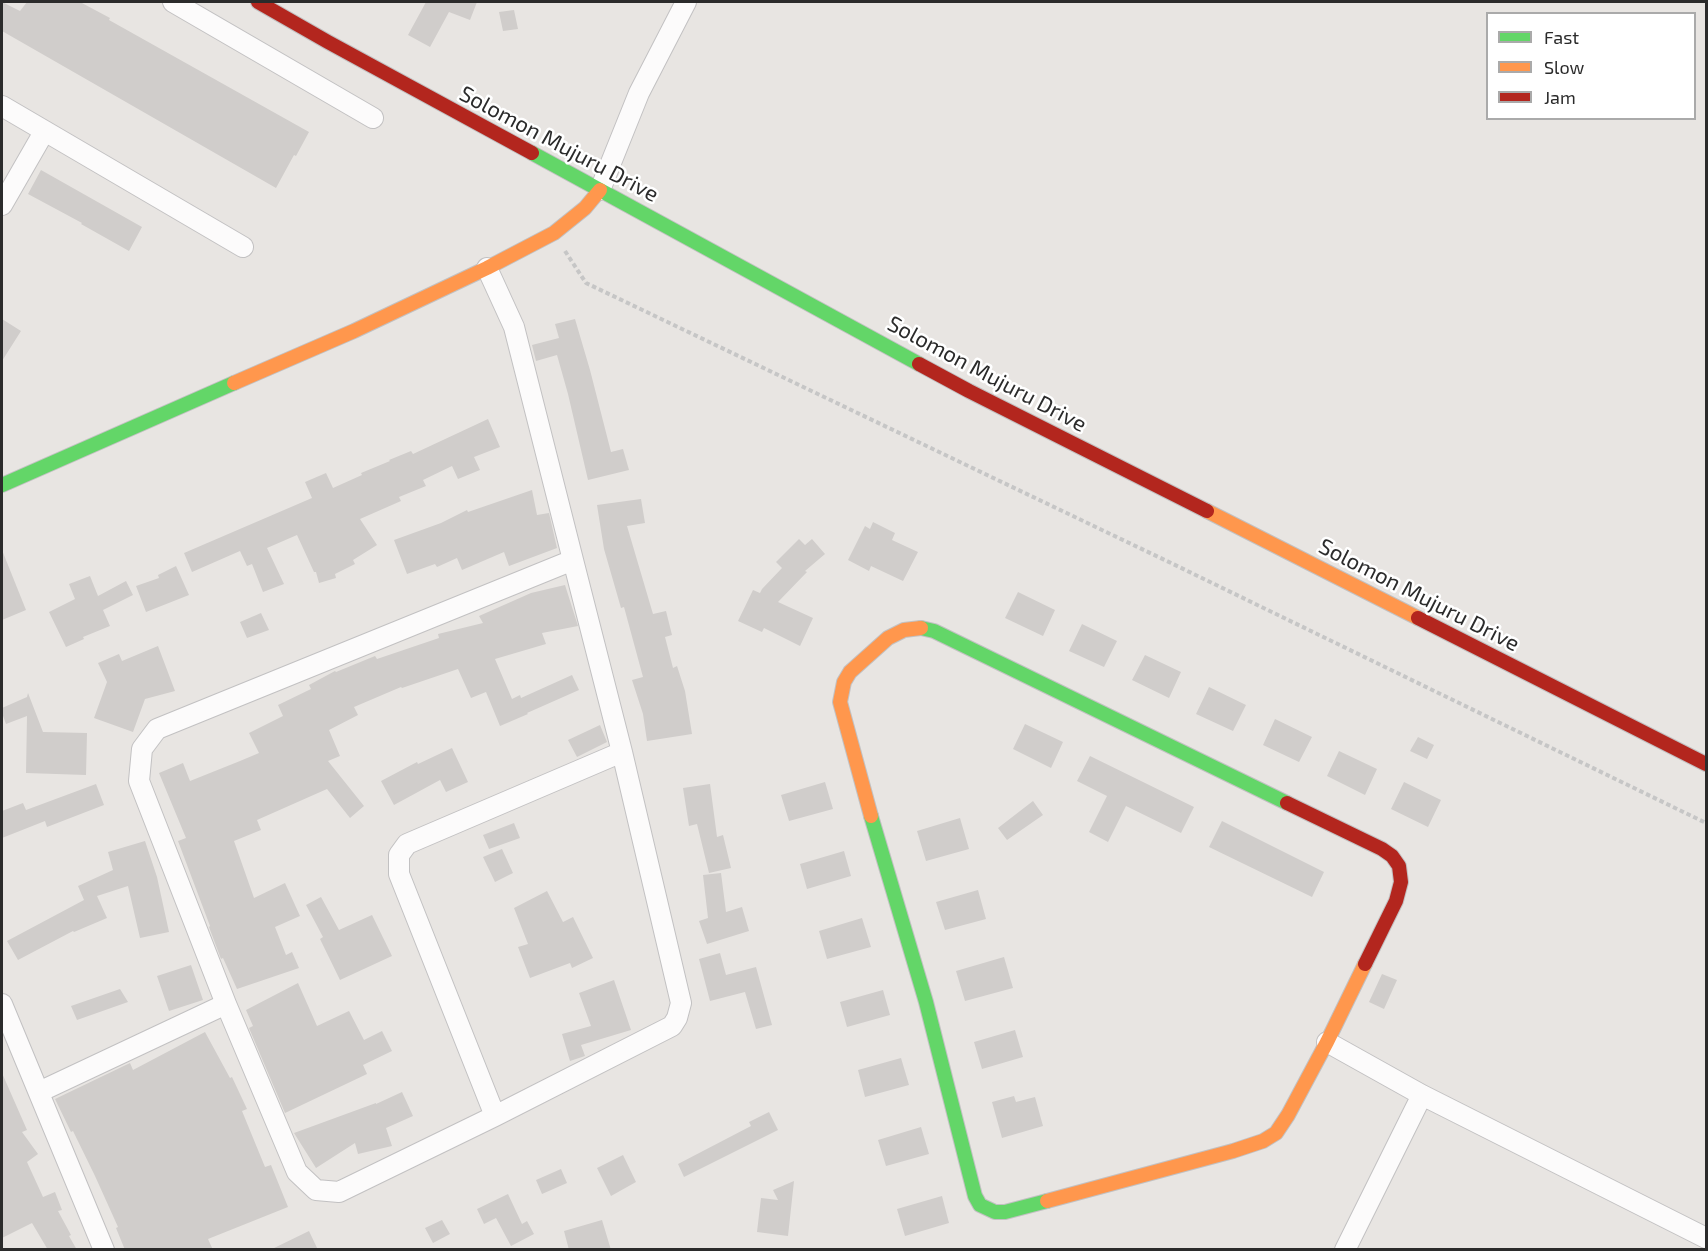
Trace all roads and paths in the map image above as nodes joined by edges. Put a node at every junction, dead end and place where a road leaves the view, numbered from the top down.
1 (173, 2) edge
2 (258, 2) edge
3 (686, 2) edge
4 (2, 106) edge
5 (373, 118) dead end
6 (44, 132) junction
7 (600, 190) junction
8 (2, 205) edge
9 (554, 233) junction
10 (243, 247) dead end
11 (487, 268) junction
12 (2, 485) edge
13 (573, 560) junction
14 (622, 752) junction
15 (1707, 764) edge
16 (1707, 823) edge
17 (2, 1004) edge
18 (226, 1004) junction
19 (1327, 1042) junction
20 (39, 1092) junction
21 (1422, 1095) junction
22 (495, 1116) junction
23 (1707, 1238) edge
24 (104, 1250) edge
25 (1345, 1250) edge

1 - 5 street
2 - 7 street, Solomon Mujuru Drive
3 - 7 street
4 - 6 street
6 - 8 street
6 - 10 street
7 - 9 street
7 - 15 street, Solomon Mujuru Drive
9 - 11 street
9 - 16 path
11 - 12 street
11 - 13 street
13 - 14 street
13 - 18 street
14 - 22 street
14 - 22 street
17 - 20 street
18 - 20 street
18 - 22 street
19 - 19 street
19 - 21 street
20 - 24 street
21 - 23 street
21 - 25 street

